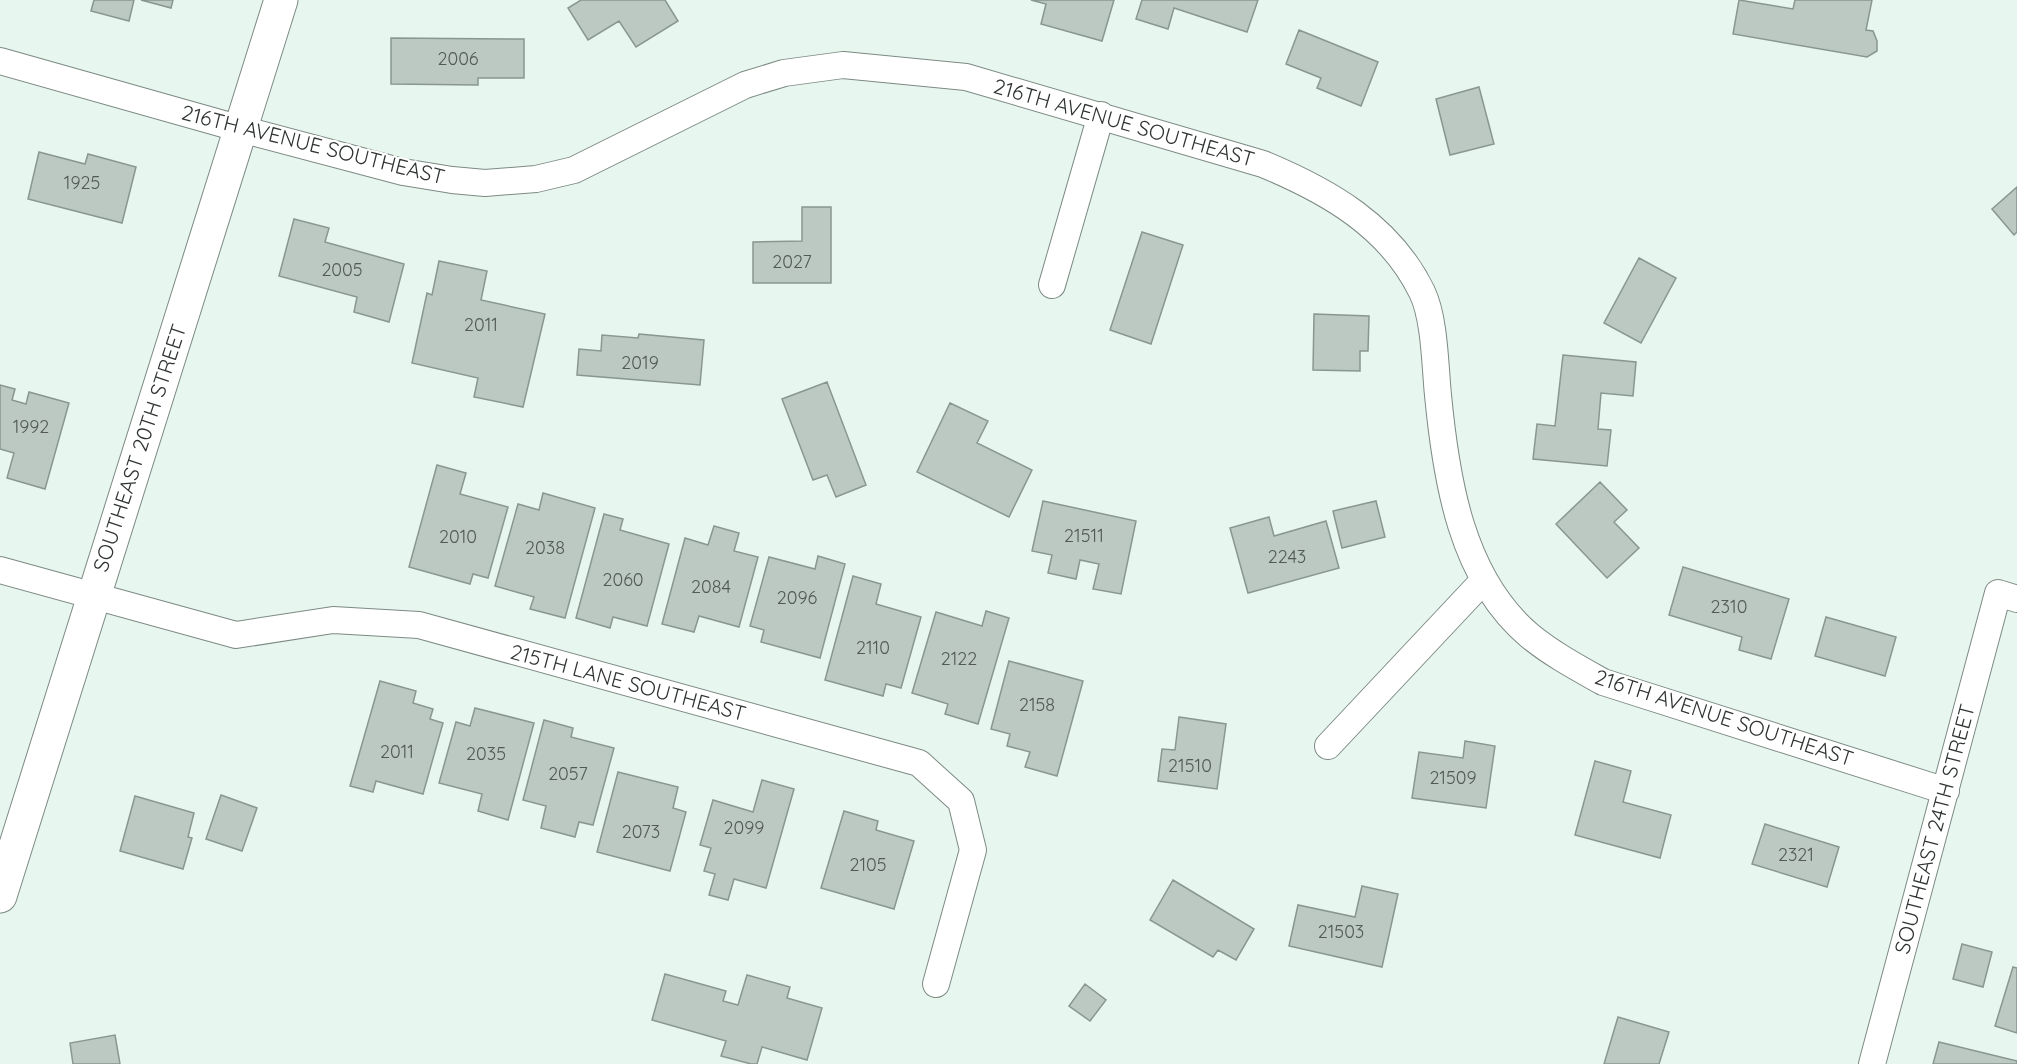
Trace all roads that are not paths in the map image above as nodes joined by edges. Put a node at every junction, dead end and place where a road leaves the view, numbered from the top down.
1 (281, 0) edge
2 (0, 61) edge
3 (1101, 115) junction
4 (241, 129) junction
5 (1052, 285) dead end
6 (0, 570) edge
7 (1484, 580) junction
8 (94, 596) junction
9 (2008, 596) edge
10 (1328, 746) dead end
11 (1946, 791) junction
12 (0, 896) edge
13 (936, 984) dead end
14 (1872, 1064) edge

1 - 4 street, SOUTHEAST 20TH STREET
2 - 4 street, 216TH AVENUE SOUTHEAST
3 - 4 street, 216TH AVENUE SOUTHEAST
3 - 5 street
3 - 7 street, 216TH AVENUE SOUTHEAST
4 - 8 street, SOUTHEAST 20TH STREET
6 - 8 street, 215TH LANE SOUTHEAST
7 - 10 street
7 - 11 street, 216TH AVENUE SOUTHEAST
8 - 12 street, SOUTHEAST 20TH STREET
8 - 13 street, 215TH LANE SOUTHEAST
9 - 11 street, SOUTHEAST 24TH STREET
11 - 14 street, SOUTHEAST 24TH STREET

